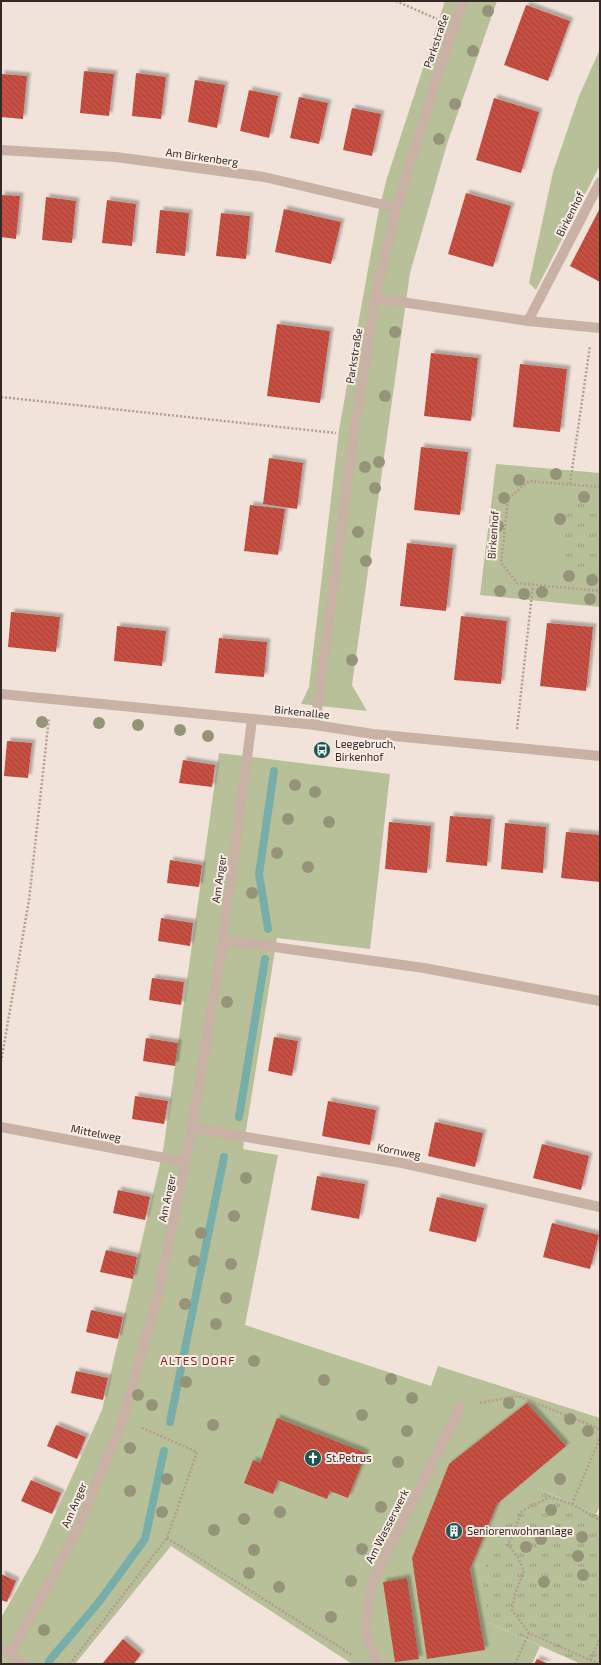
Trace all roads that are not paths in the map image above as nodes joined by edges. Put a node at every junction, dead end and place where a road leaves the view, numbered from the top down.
1 (463, 1) edge
2 (1, 150) edge
3 (600, 182) edge
4 (397, 208) junction
5 (375, 298) junction
6 (528, 321) junction
7 (596, 328) edge
8 (1, 694) edge
9 (252, 720) junction
10 (315, 725) junction
11 (600, 756) edge
12 (222, 940) junction
13 (600, 1001) edge
14 (1, 1127) edge
15 (192, 1128) junction
16 (186, 1162) junction
17 (600, 1207) edge
18 (461, 1406) road end
19 (1, 1648) edge
20 (11, 1654) junction
21 (24, 1664) edge
22 (377, 1664) edge

1 - 4 street, Parkstraße
2 - 4 street, Am Birkenberg
3 - 6 street, Birkenhof
4 - 5 street, Parkstraße
5 - 6 street
5 - 10 street, Parkstraße
6 - 7 street
8 - 9 street, Birkenallee
9 - 10 street, Birkenallee
9 - 12 street, Am Anger
10 - 11 street, Birkenallee
12 - 13 street
12 - 15 street, Am Anger
14 - 16 street, Mittelweg
15 - 16 street, Am Anger
15 - 17 street, Kornweg
16 - 20 street, Am Anger
18 - 22 street, Am Wasserwerk
19 - 20 street
20 - 21 street

